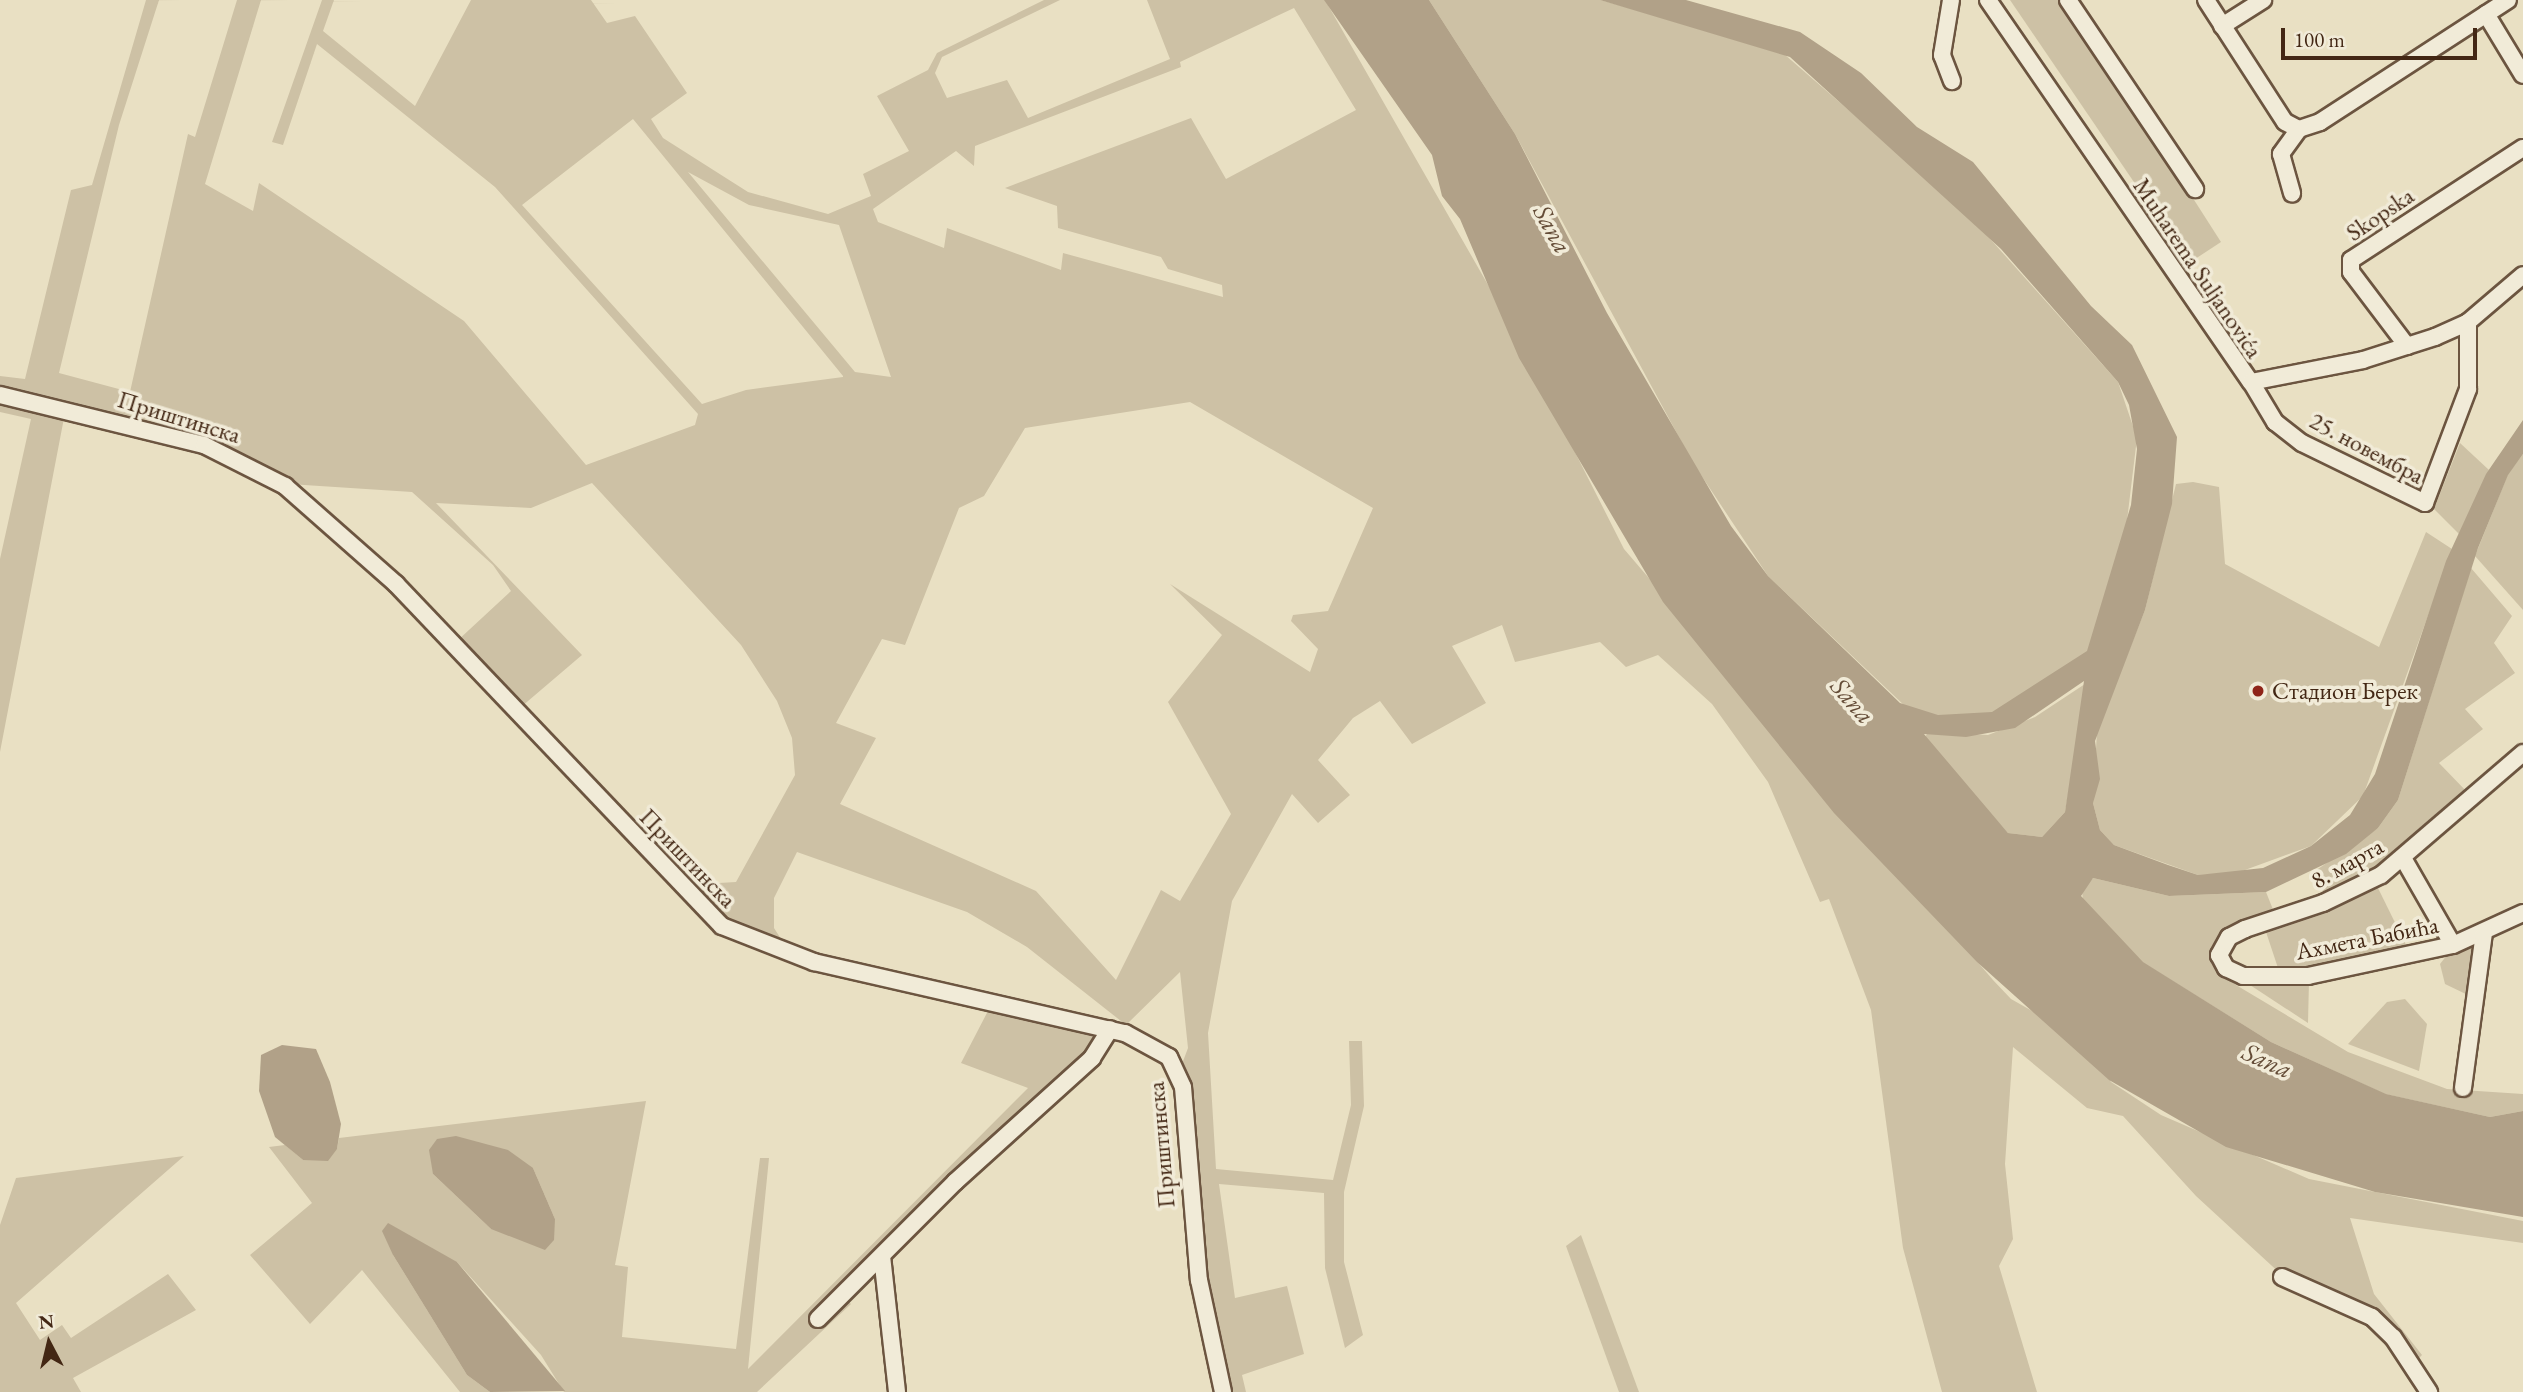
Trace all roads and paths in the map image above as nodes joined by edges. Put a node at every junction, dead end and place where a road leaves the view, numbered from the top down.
1 (1951, 0) edge
2 (1988, 0) edge
3 (2068, 0) edge
4 (2206, 0) edge
5 (2263, 0) edge
6 (2508, 0) edge
7 (2486, 14) junction
8 (2222, 26) junction
9 (2523, 75) edge
10 (1952, 81) dead end
11 (2299, 130) junction
12 (2523, 148) edge
13 (2195, 190) dead end
14 (2292, 192) dead end
15 (2523, 275) edge
16 (2468, 322) junction
17 (2407, 346) junction
18 (2251, 382) junction
19 (0, 395) edge
20 (2523, 752) edge
21 (2403, 858) junction
22 (2523, 913) edge
23 (2484, 932) junction
24 (2453, 945) junction
25 (2257, 978) joint
26 (1110, 1029) junction
27 (2463, 1087) dead end
28 (882, 1256) junction
29 (2282, 1277) dead end
30 (818, 1320) dead end
31 (897, 1392) edge
32 (1223, 1392) edge
33 (2429, 1392) edge

1 - 10 street
2 - 18 street, Muharema Suljanovića
3 - 13 street
4 - 8 street
5 - 8 street
6 - 7 street
7 - 9 street
7 - 11 street
8 - 11 street
11 - 14 street
12 - 17 street, Skopska
15 - 16 street, Muharema Suljanovića
16 - 17 street, Muharema Suljanovića
16 - 18 street, 25. новембра
17 - 18 street, Muharema Suljanovića
19 - 26 street, Приштинска
20 - 21 street, 8. марта
21 - 24 street
21 - 25 street, 8. марта
22 - 23 street, Ахмета Бабића
23 - 24 street, Ахмета Бабића
23 - 27 street
24 - 25 street, Ахмета Бабића
26 - 28 street
26 - 32 street, Приштинска
28 - 30 street
28 - 31 street
29 - 33 street

